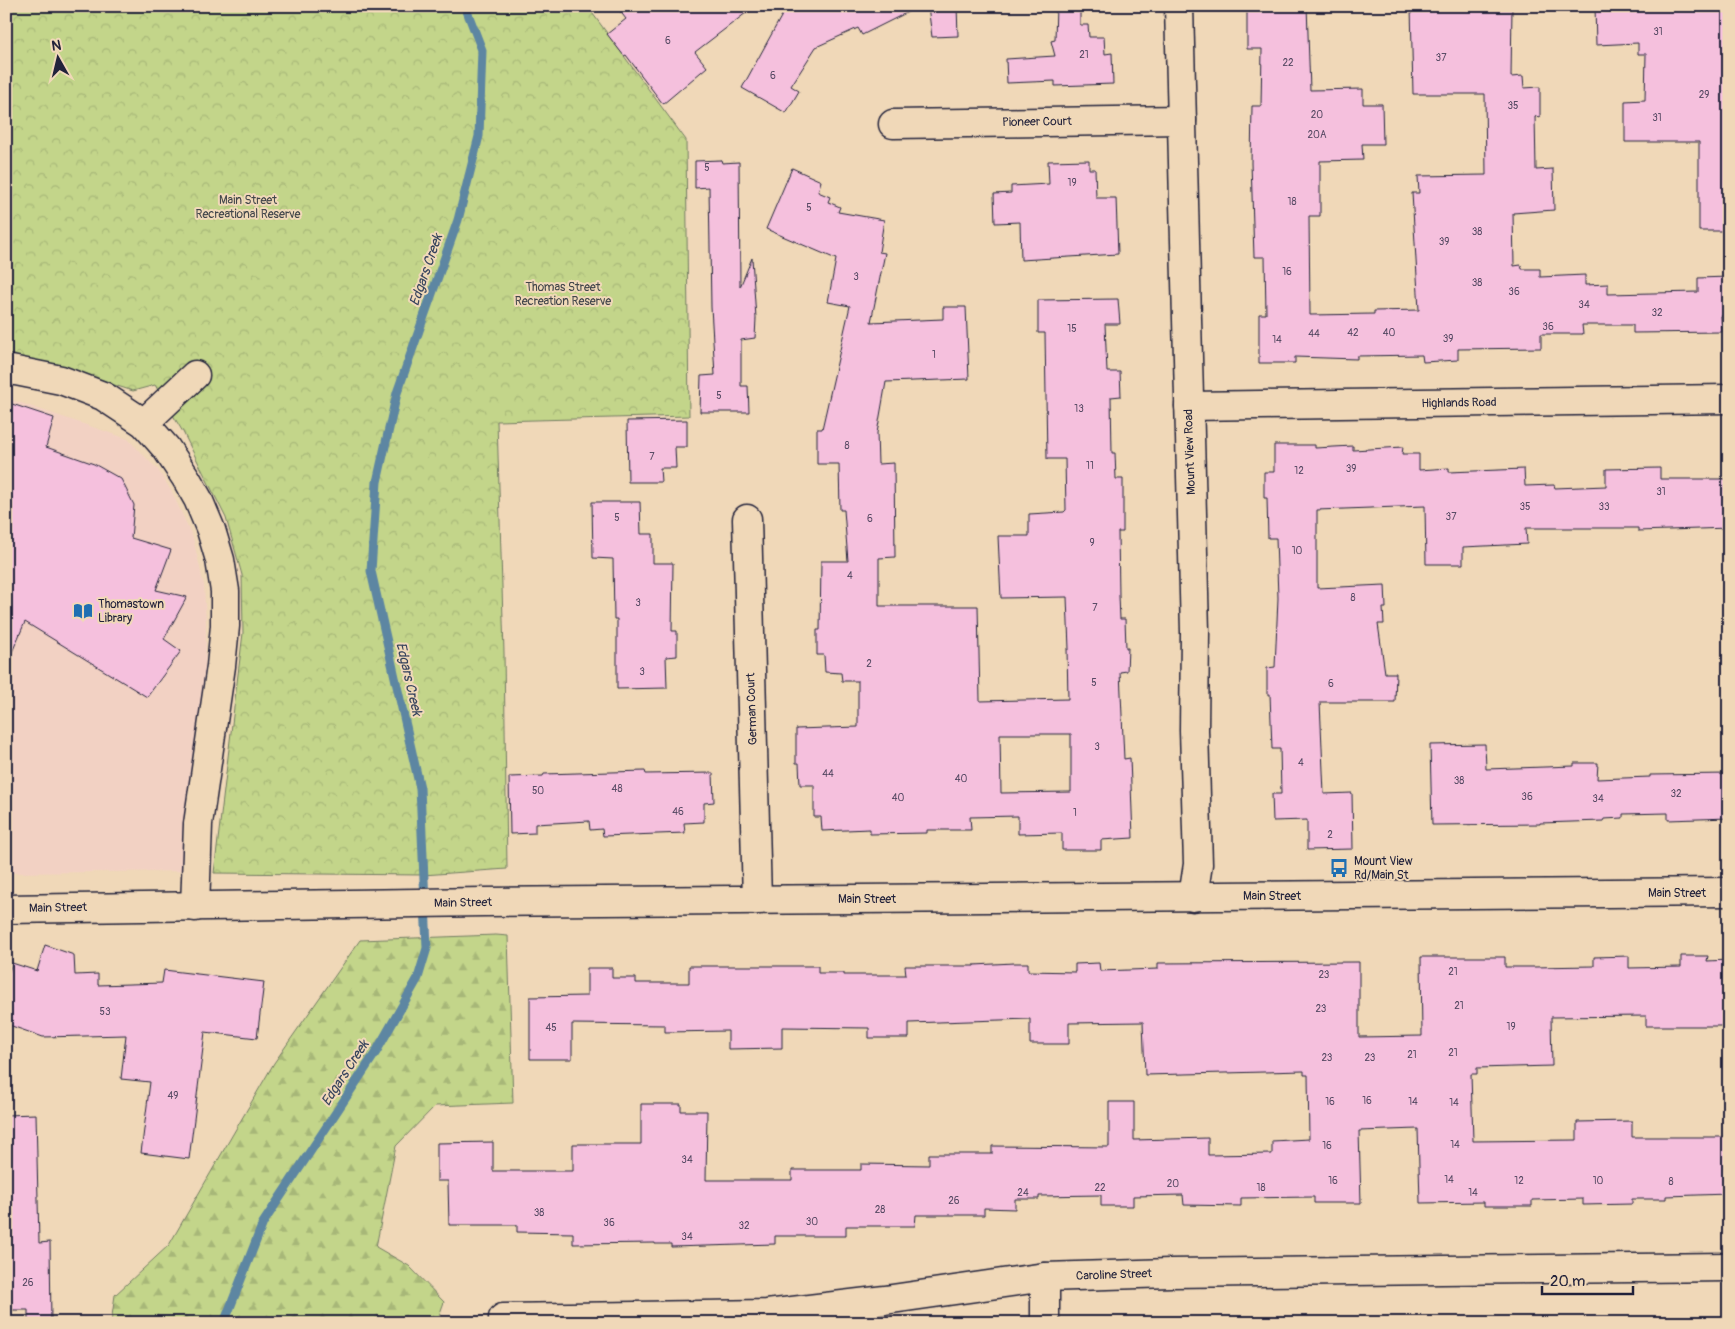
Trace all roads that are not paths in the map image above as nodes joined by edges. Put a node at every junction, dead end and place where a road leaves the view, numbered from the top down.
1 (1179, 6) edge
2 (1182, 120) junction
3 (893, 124) dead end
4 (6, 369) edge
5 (194, 375) dead end
6 (1729, 399) edge
7 (1189, 406) junction
8 (144, 423) junction
9 (747, 519) dead end
10 (1729, 892) edge
11 (1193, 897) junction
12 (758, 900) junction
13 (195, 907) junction
14 (6, 909) edge
15 (1729, 1267) edge
16 (1045, 1277) junction
17 (503, 1318) dead end
18 (1045, 1323) edge

1 - 2 street, Mount View Road
2 - 3 street, Pioneer Court
2 - 7 street, Mount View Road
4 - 8 street
5 - 8 street
6 - 7 street, Highlands Road
7 - 11 street, Mount View Road
8 - 13 street
9 - 12 street, German Court
10 - 11 street, Main Street
11 - 12 street, Main Street
12 - 13 street, Main Street
13 - 14 street, Main Street
15 - 16 street, Caroline Street
16 - 17 street, Caroline Street
16 - 18 street

